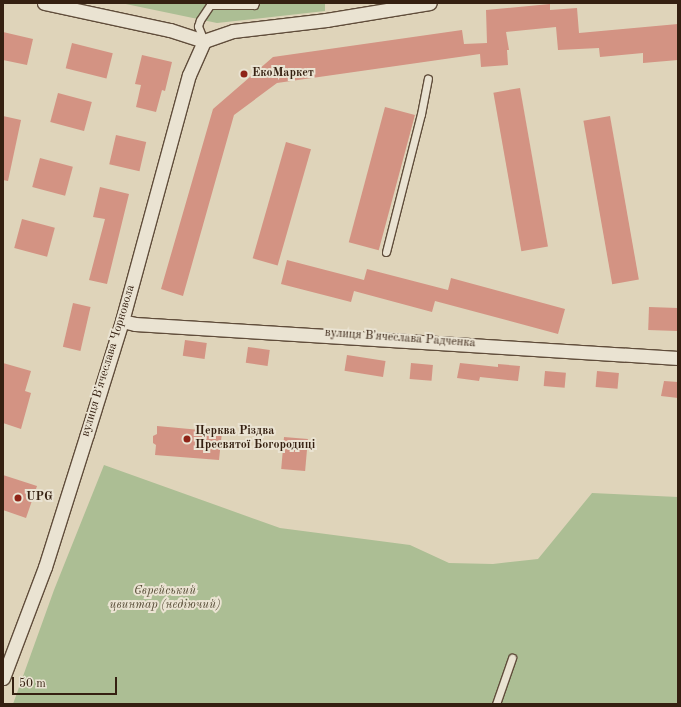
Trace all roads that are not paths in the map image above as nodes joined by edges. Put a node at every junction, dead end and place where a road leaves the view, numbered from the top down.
1 (44, 3) edge
2 (255, 3) edge
3 (430, 3) edge
4 (204, 40) junction
5 (428, 79) dead end
6 (386, 252) dead end
7 (122, 321) junction
8 (678, 358) edge
9 (512, 658) dead end
10 (3, 678) edge
11 (496, 704) edge

1 - 4 street
2 - 4 lane
3 - 4 street
4 - 7 street, вулиця Вʼячеслава Чорновола
5 - 6 lane
7 - 8 street, вулиця Вʼячеслава Радченка
7 - 10 street, вулиця Вʼячеслава Чорновола
9 - 11 lane

